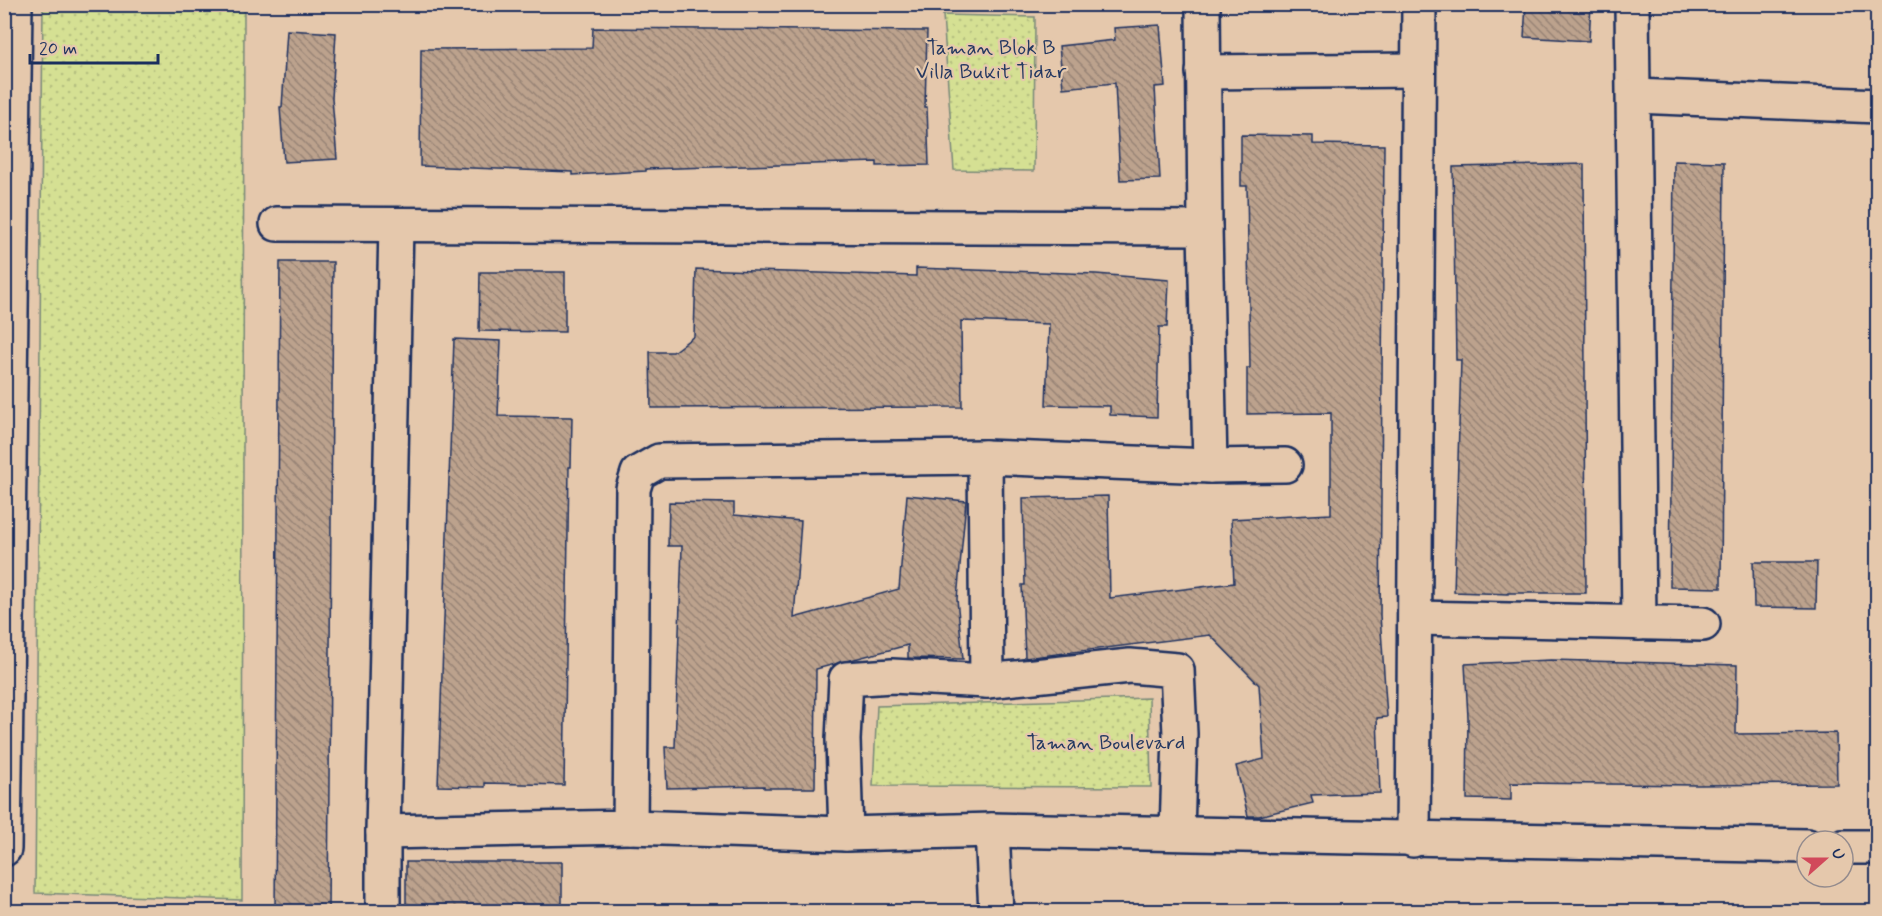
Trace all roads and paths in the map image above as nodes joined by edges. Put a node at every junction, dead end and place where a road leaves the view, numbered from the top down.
1 (15, 4) edge
2 (1203, 4) edge
3 (1419, 4) edge
4 (1632, 4) edge
5 (1417, 70) junction
6 (1203, 72) junction
7 (1635, 96) junction
8 (1878, 106) edge
9 (277, 224) dead end
10 (396, 225) junction
11 (1205, 228) junction
12 (985, 457) junction
13 (1285, 465) dead end
14 (1210, 466) junction
15 (1416, 618) junction
16 (1639, 623) junction
17 (1703, 624) dead end
18 (987, 681) junction
19 (630, 827) junction
20 (992, 830) junction
21 (382, 832) junction
22 (846, 834) junction
23 (1177, 834) junction
24 (1413, 840) junction
25 (1795, 846) edge
26 (1855, 847) edge
27 (1878, 847) edge
28 (4, 849) edge
29 (383, 912) edge
30 (996, 912) edge

1 - 28 street
2 - 6 street
3 - 5 street
4 - 7 street
5 - 6 street
5 - 15 street
6 - 11 street
7 - 8 street
7 - 16 street
9 - 10 street
10 - 11 street
10 - 21 street
11 - 14 street
12 - 14 street
12 - 18 street
12 - 19 street
13 - 14 street
15 - 16 street
15 - 24 street
16 - 17 street
18 - 22 street
18 - 23 street
19 - 21 street
19 - 22 street
20 - 22 street
20 - 23 street
20 - 30 street
21 - 29 street
23 - 24 street
24 - 25 street
26 - 27 street

